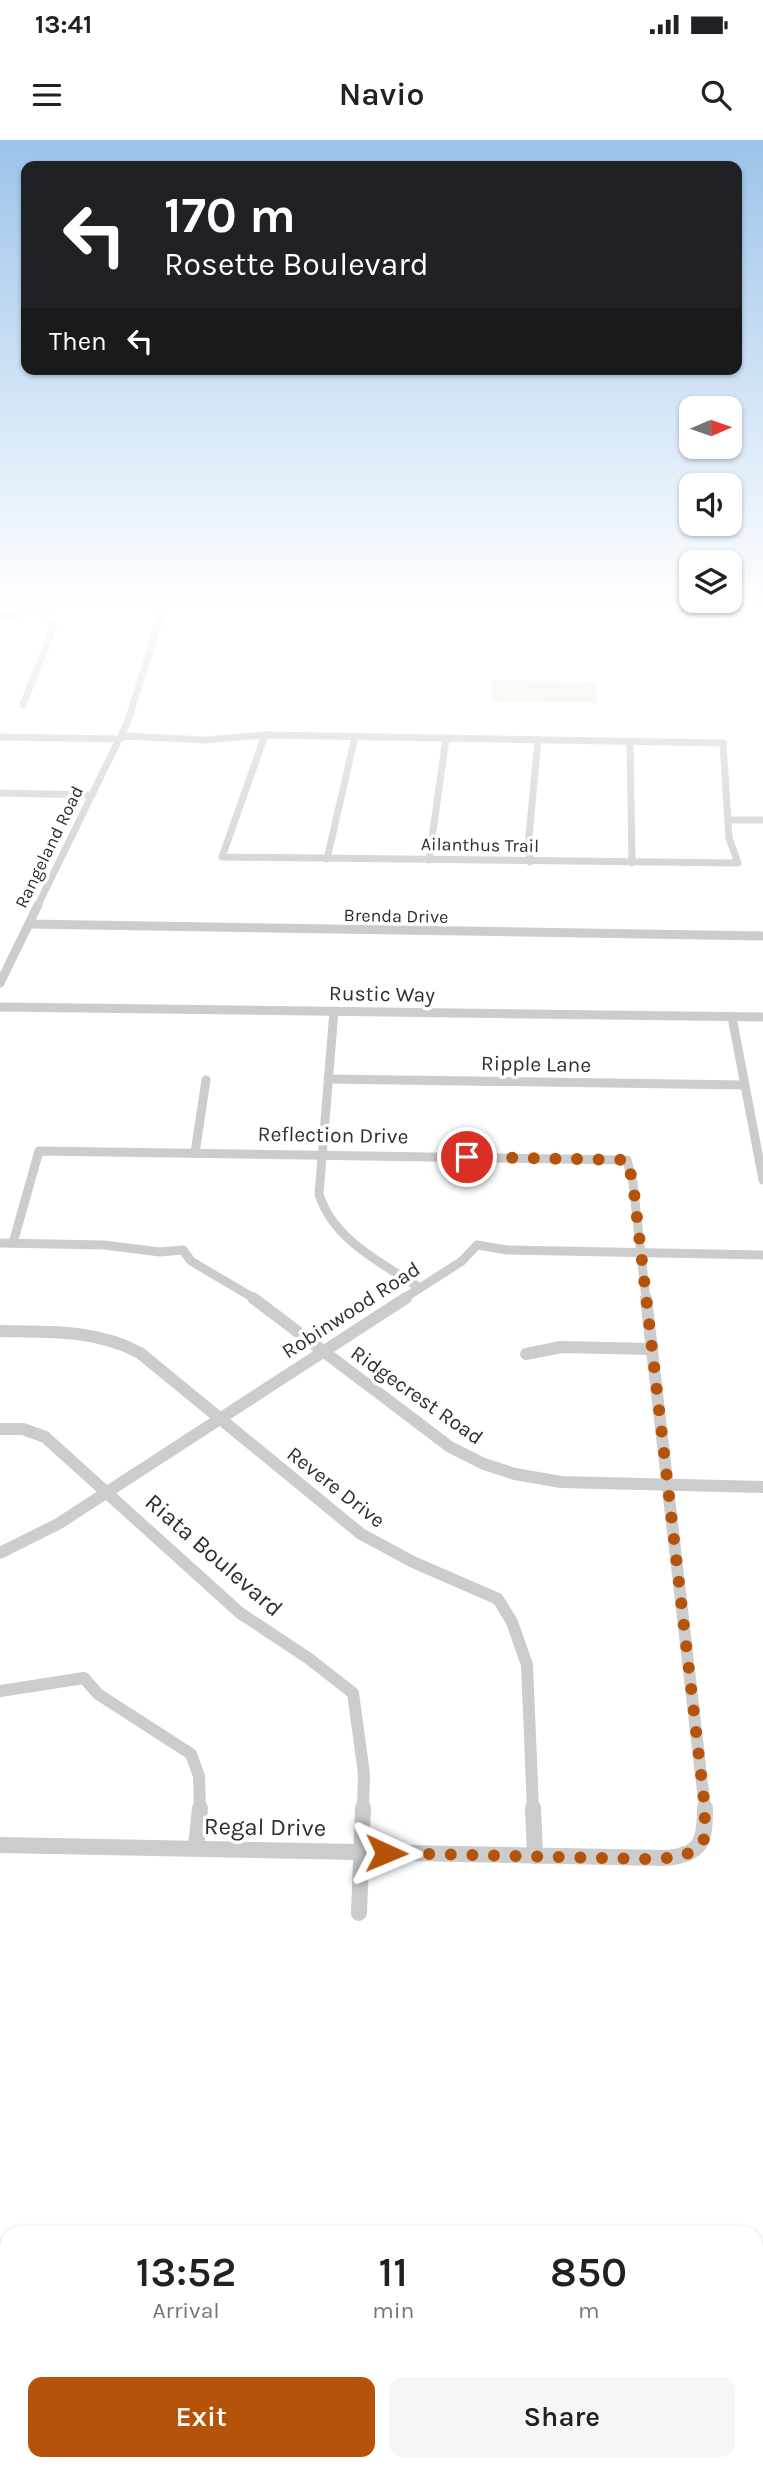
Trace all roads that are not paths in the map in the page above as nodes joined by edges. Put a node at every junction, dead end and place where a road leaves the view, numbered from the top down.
1 (131, 713) edge
2 (265, 735) junction
3 (0, 737) edge
4 (355, 737) junction
5 (446, 738) junction
6 (120, 739) junction
7 (538, 740) junction
8 (630, 741) junction
9 (0, 793) edge
10 (92, 795) junction
11 (729, 820) junction
12 (763, 820) edge
13 (327, 859) junction
14 (429, 860) junction
15 (530, 862) junction
16 (632, 863) junction
17 (29, 924) junction
18 (763, 936) edge
19 (0, 983) edge
20 (0, 1007) edge
21 (334, 1011) junction
22 (732, 1017) junction
23 (763, 1017) edge
24 (328, 1079) junction
25 (206, 1080) dead end
26 (744, 1085) junction
27 (195, 1153) junction
28 (322, 1154) junction
29 (763, 1180) edge
30 (0, 1243) edge
31 (13, 1243) junction
32 (640, 1252) junction
33 (763, 1255) edge
34 (420, 1288) junction
35 (0, 1331) edge
36 (652, 1349) junction
37 (323, 1351) junction
38 (526, 1354) dead end
39 (219, 1419) junction
40 (0, 1429) edge
41 (668, 1485) junction
42 (763, 1487) edge
43 (107, 1492) junction
44 (0, 1553) edge
45 (0, 1691) edge
46 (0, 1845) edge
47 (196, 1848) junction
48 (361, 1853) junction
49 (535, 1856) junction
50 (359, 1913) dead end

1 - 6 street, Rangeland Road
2 - 4 street
2 - 6 street
2 - 13 street, Ailanthus Trail
3 - 6 street
4 - 5 street
4 - 13 street
5 - 7 street
5 - 14 street
6 - 10 street, Rangeland Road
7 - 8 street
7 - 15 street
8 - 11 street
8 - 16 street
9 - 10 street
10 - 17 street, Rangeland Road
11 - 12 street
11 - 16 street, Ailanthus Trail
13 - 14 street, Ailanthus Trail
14 - 15 street, Ailanthus Trail
15 - 16 street, Ailanthus Trail
17 - 18 street, Brenda Drive
17 - 19 street, Rangeland Road
20 - 21 street, Rustic Way
21 - 22 street, Rustic Way
21 - 24 street
22 - 23 street, Rustic Way
22 - 26 street
24 - 26 street, Ripple Lane
24 - 28 street
25 - 27 street
26 - 29 street
27 - 28 street, Reflection Drive
27 - 31 street, Reflection Drive
28 - 32 street, Reflection Drive
28 - 34 street
30 - 31 street, Ridgecrest Road
31 - 37 street, Ridgecrest Road
32 - 33 street, Robinwood Road
32 - 34 street, Robinwood Road
32 - 36 street
34 - 37 street, Robinwood Road
35 - 39 street, Revere Drive
36 - 38 street
36 - 41 street
37 - 39 street, Robinwood Road
37 - 41 street, Ridgecrest Road
39 - 43 street, Robinwood Road
39 - 49 street, Revere Drive
40 - 43 street, Riata Boulevard
41 - 42 street, Ridgecrest Road
41 - 49 street, Regal Drive
43 - 44 street, Robinwood Road
43 - 48 street, Riata Boulevard
45 - 47 street
46 - 47 street, Regal Drive
47 - 48 street, Regal Drive
48 - 49 street, Regal Drive
48 - 50 street, Riata Boulevard

